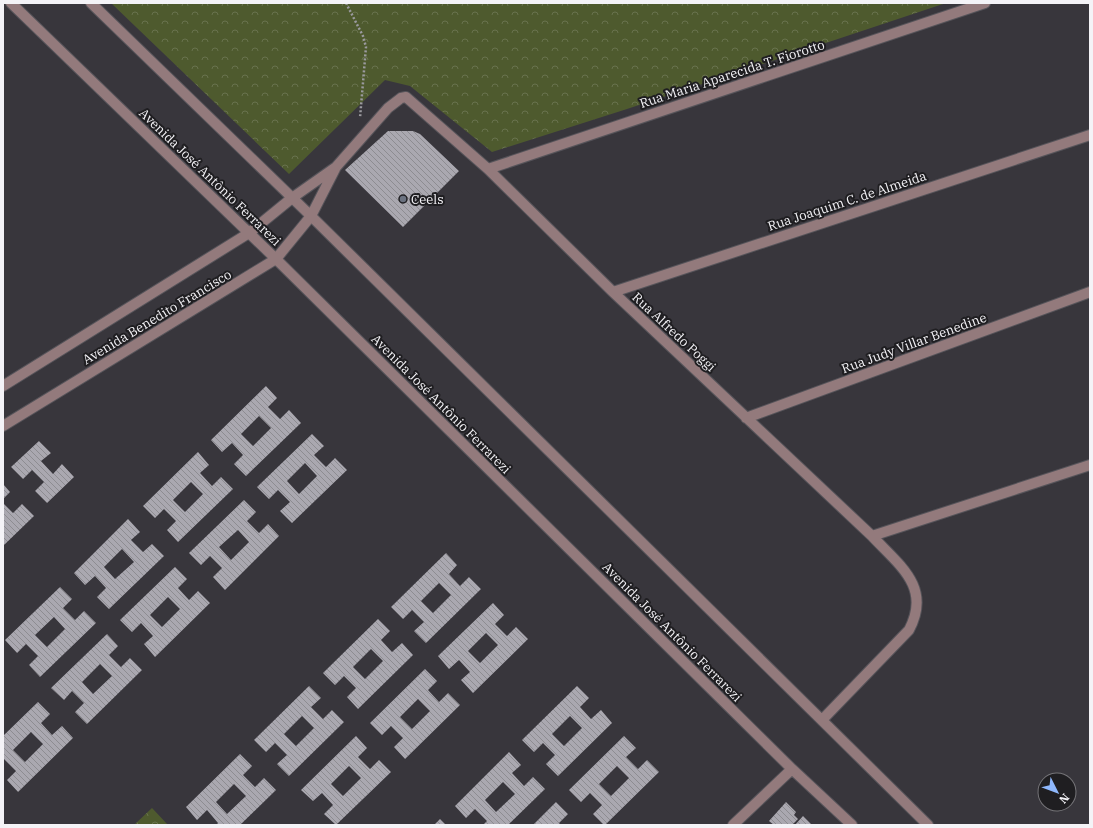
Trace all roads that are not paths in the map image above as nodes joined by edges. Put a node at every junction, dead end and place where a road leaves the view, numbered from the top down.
1 (11, 3) edge
2 (91, 3) edge
3 (985, 3) edge
4 (1090, 135) edge
5 (336, 167) junction
6 (488, 169) junction
7 (292, 198) junction
8 (311, 216) junction
9 (250, 233) junction
10 (276, 259) junction
11 (613, 292) junction
12 (1090, 292) edge
13 (3, 386) edge
14 (746, 418) junction
15 (3, 426) edge
16 (1090, 465) edge
17 (872, 536) junction
18 (822, 720) junction
19 (792, 769) junction
20 (733, 825) edge
21 (852, 825) edge
22 (928, 825) edge

1 - 9 street, Avenida José Antônio Ferrarezi
2 - 7 street
3 - 6 street, Rua Maria Aparecida T. Fiorotto
4 - 11 street, Rua Joaquim C. de Almeida
5 - 6 street, Rua Alfredo Poggi
5 - 7 street, Avenida Benedito Francisco
5 - 8 street, Avenida Benedito Francisco
6 - 11 street, Rua Alfredo Poggi
7 - 8 street
7 - 9 street, Avenida Benedito Francisco
8 - 10 street, Avenida Benedito Francisco
8 - 18 street
9 - 10 street, Avenida José Antônio Ferrarezi
9 - 13 street, Avenida Benedito Francisco
10 - 15 street, Avenida Benedito Francisco
10 - 19 street, Avenida José Antônio Ferrarezi
11 - 14 street, Rua Alfredo Poggi
12 - 14 street, Rua Judy Villar Benedine
14 - 17 street, Rua Alfredo Poggi
16 - 17 street
17 - 18 street, Rua Alfredo Poggi
18 - 22 street
19 - 20 street
19 - 21 street, Avenida José Antônio Ferrarezi

